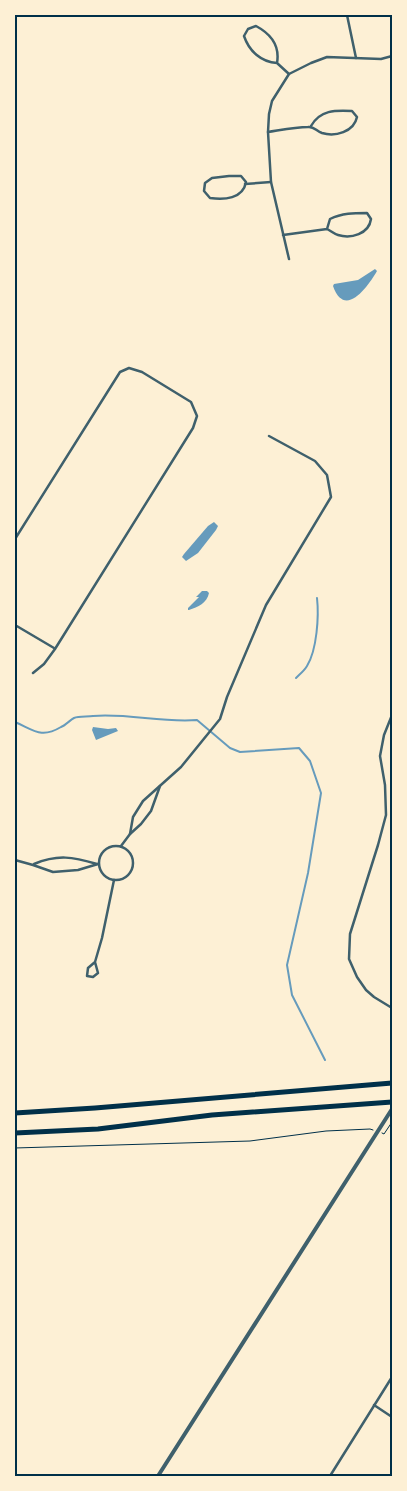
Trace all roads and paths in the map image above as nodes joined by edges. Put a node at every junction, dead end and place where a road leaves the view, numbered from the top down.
1 (347, 15) edge
2 (392, 56) edge
3 (356, 58) junction
4 (277, 62) junction
5 (289, 74) junction
6 (311, 126) junction
7 (268, 132) junction
8 (271, 182) junction
9 (246, 184) junction
10 (328, 228) junction
11 (283, 235) junction
12 (289, 260) dead end
13 (269, 436) dead end
14 (15, 539) edge
15 (15, 625) edge
16 (55, 649) junction
17 (33, 673) dead end
18 (392, 715) edge
19 (160, 785) junction
20 (130, 834) junction
21 (121, 846) junction
22 (15, 860) edge
23 (98, 864) junction
24 (33, 865) junction
25 (114, 880) junction
26 (95, 962) junction
27 (392, 1008) edge
28 (392, 1083) edge
29 (392, 1102) edge
30 (392, 1109) edge
31 (15, 1113) edge
32 (392, 1122) edge
33 (374, 1131) dead end
34 (381, 1132) dead end
35 (15, 1133) edge
36 (15, 1148) edge
37 (392, 1377) edge
38 (374, 1405) junction
39 (392, 1417) edge
40 (158, 1476) edge
41 (330, 1476) edge

1 - 3 street
2 - 3 street
3 - 5 street
4 - 4 street
4 - 5 street
5 - 7 street
6 - 6 street
6 - 7 street
7 - 8 street
8 - 9 street
8 - 11 street
9 - 9 street
10 - 10 street
10 - 11 street
11 - 12 street
13 - 19 street
14 - 16 street
15 - 16 street
16 - 17 street
18 - 27 street
19 - 20 street
19 - 20 street
20 - 21 street
21 - 23 street
21 - 25 street
22 - 24 street
23 - 24 street
23 - 24 street
23 - 25 street
25 - 26 street
26 - 26 street
28 - 31 highway
29 - 35 highway
30 - 40 street
32 - 34 path
33 - 36 path
37 - 38 street
38 - 39 street
38 - 41 street

